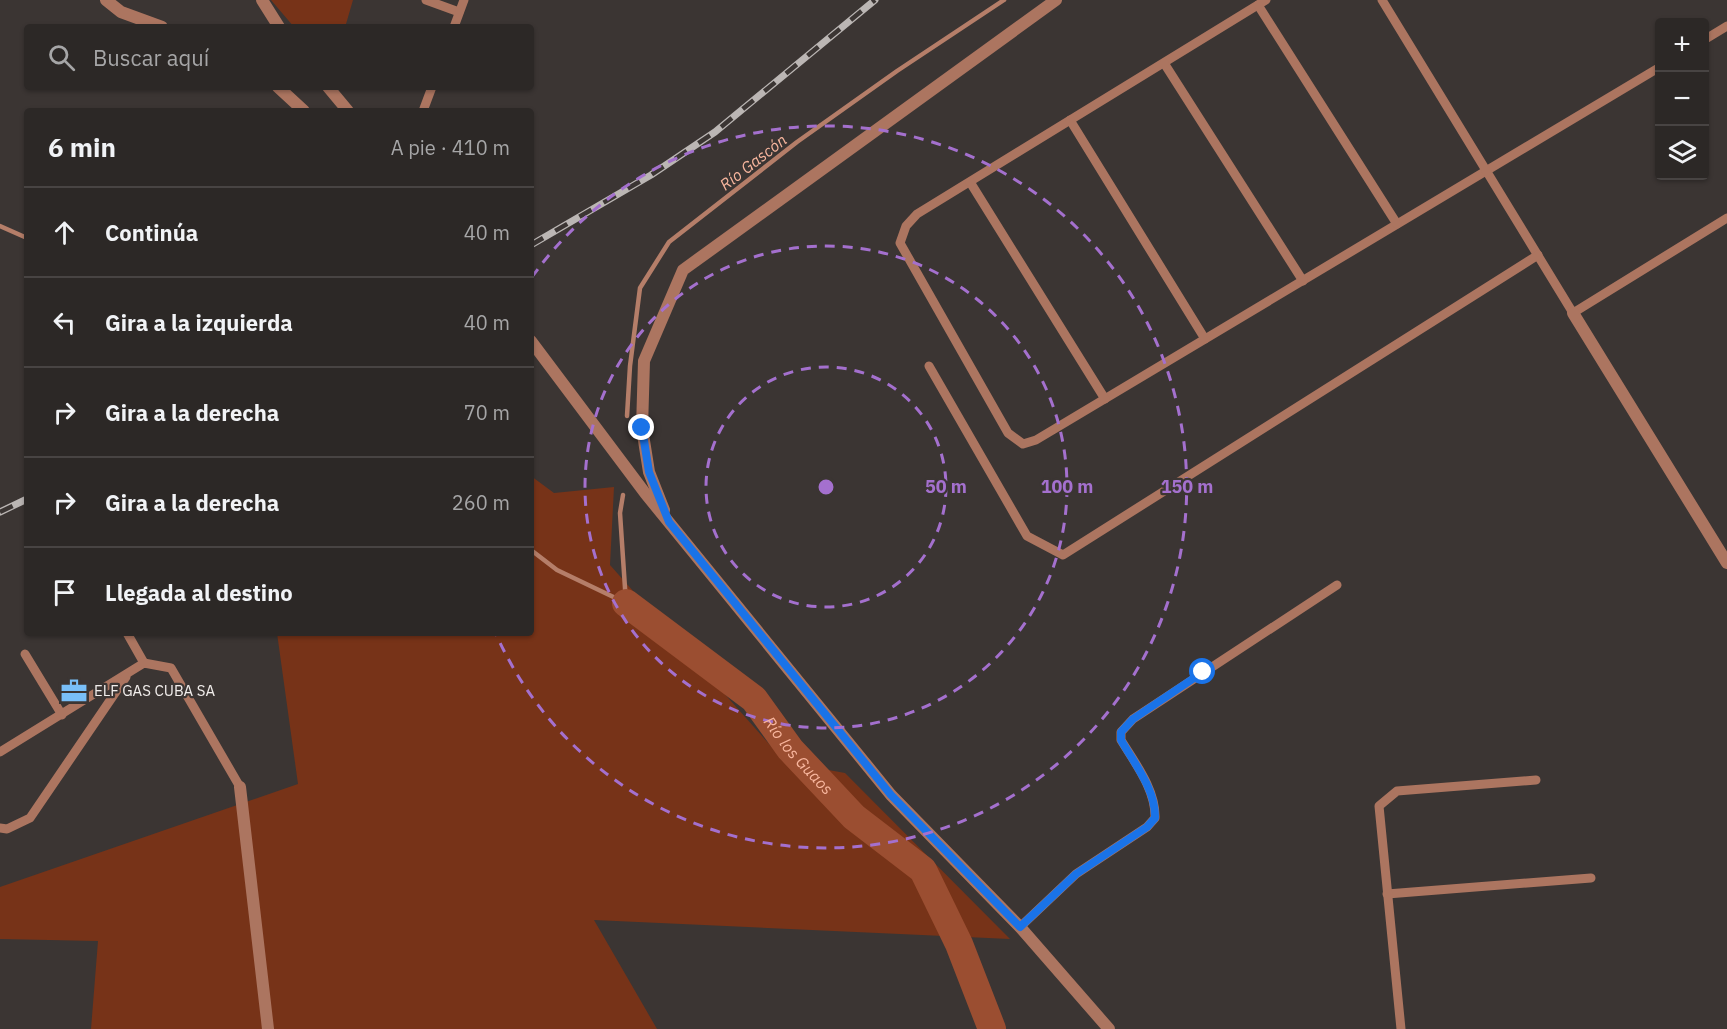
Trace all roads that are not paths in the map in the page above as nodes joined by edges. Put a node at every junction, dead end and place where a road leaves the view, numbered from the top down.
1 (106, 0) edge
2 (262, 0) edge
3 (426, 0) edge
4 (464, 0) edge
5 (1056, 0) edge
6 (1382, 0) edge
7 (1262, 3) edge
8 (459, 12) junction
9 (154, 24) edge
10 (277, 24) edge
11 (455, 24) edge
12 (1727, 26) edge
13 (1709, 37) edge
14 (1164, 63) junction
15 (1655, 69) edge
16 (281, 90) edge
17 (330, 90) edge
18 (431, 90) edge
19 (301, 108) edge
20 (346, 108) edge
21 (424, 108) edge
22 (1070, 120) junction
23 (1486, 171) junction
24 (970, 182) junction
25 (1727, 218) edge
26 (1397, 224) junction
27 (1538, 255) junction
28 (1303, 281) junction
29 (1573, 313) junction
30 (1205, 339) junction
31 (534, 345) edge
32 (929, 366) dead end
33 (1105, 399) junction
34 (669, 522) junction
35 (1727, 563) edge
36 (1337, 585) dead end
37 (129, 636) edge
38 (25, 654) dead end
39 (144, 663) junction
40 (129, 672) junction
41 (62, 715) junction
42 (0, 752) edge
43 (1536, 780) dead end
44 (240, 787) joint
45 (0, 828) edge
46 (1591, 878) dead end
47 (1387, 894) junction
48 (1020, 927) junction
49 (268, 1029) edge
50 (1109, 1029) edge
51 (1401, 1029) edge

1 - 9 street
2 - 10 street
3 - 8 lane
4 - 8 lane
5 - 34 street
6 - 23 lane
7 - 14 lane
7 - 26 lane
8 - 11 lane
12 - 13 lane
14 - 22 lane
14 - 28 lane
15 - 23 lane
16 - 19 street
17 - 20 street
18 - 21 lane
22 - 24 lane
22 - 30 lane
23 - 26 lane
23 - 27 lane
24 - 33 lane
24 - 33 lane
25 - 29 lane
26 - 28 lane
27 - 29 lane
27 - 32 lane
28 - 30 lane
29 - 35 street
30 - 33 lane
31 - 34 street
34 - 48 street
36 - 48 lane
37 - 39 lane
38 - 41 lane
39 - 40 lane
39 - 44 lane
40 - 41 lane
40 - 45 lane
41 - 42 lane
43 - 47 lane
44 - 49 street
46 - 47 lane
47 - 51 lane
48 - 50 street

